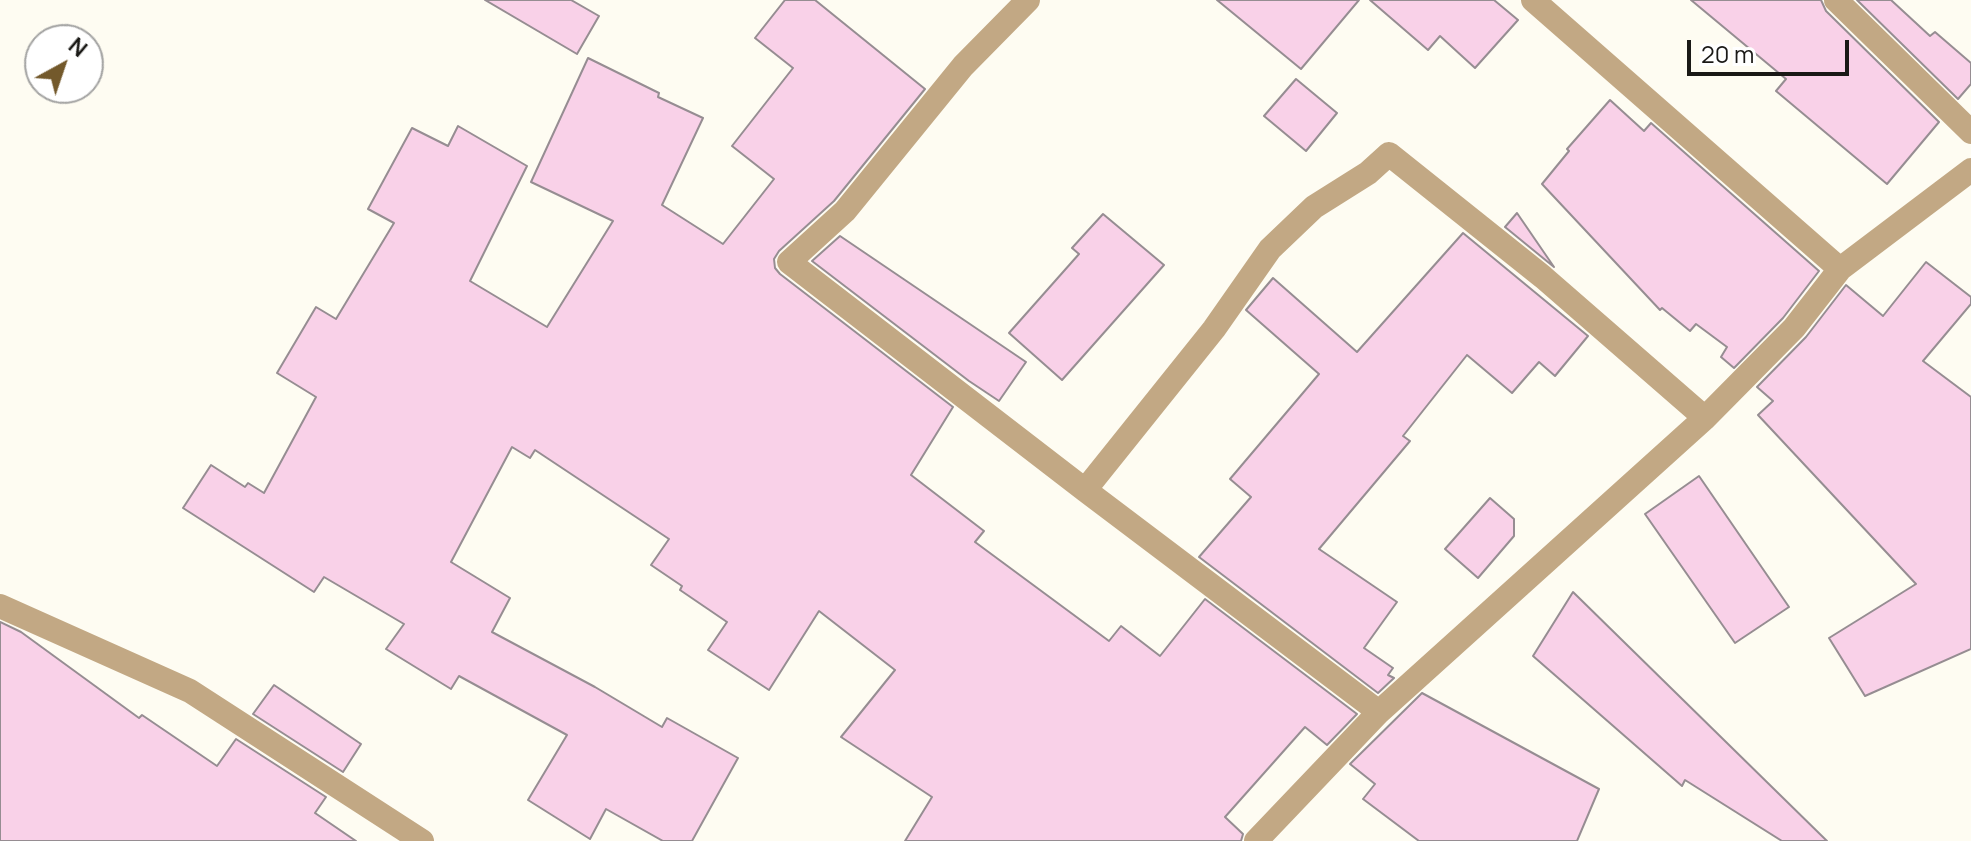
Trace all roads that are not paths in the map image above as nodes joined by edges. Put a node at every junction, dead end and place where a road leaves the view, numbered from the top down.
1 (1028, 0) edge
2 (1533, 0) edge
3 (1836, 0) edge
4 (1971, 132) edge
5 (1971, 170) edge
6 (1840, 269) junction
7 (1705, 418) junction
8 (1085, 490) junction
9 (0, 606) edge
10 (1379, 712) junction
11 (422, 841) edge
12 (1256, 841) edge

1 - 8 street
2 - 6 street
3 - 4 street
5 - 6 street
6 - 7 street
7 - 8 street
7 - 10 street
8 - 10 street
9 - 11 street
10 - 12 street

